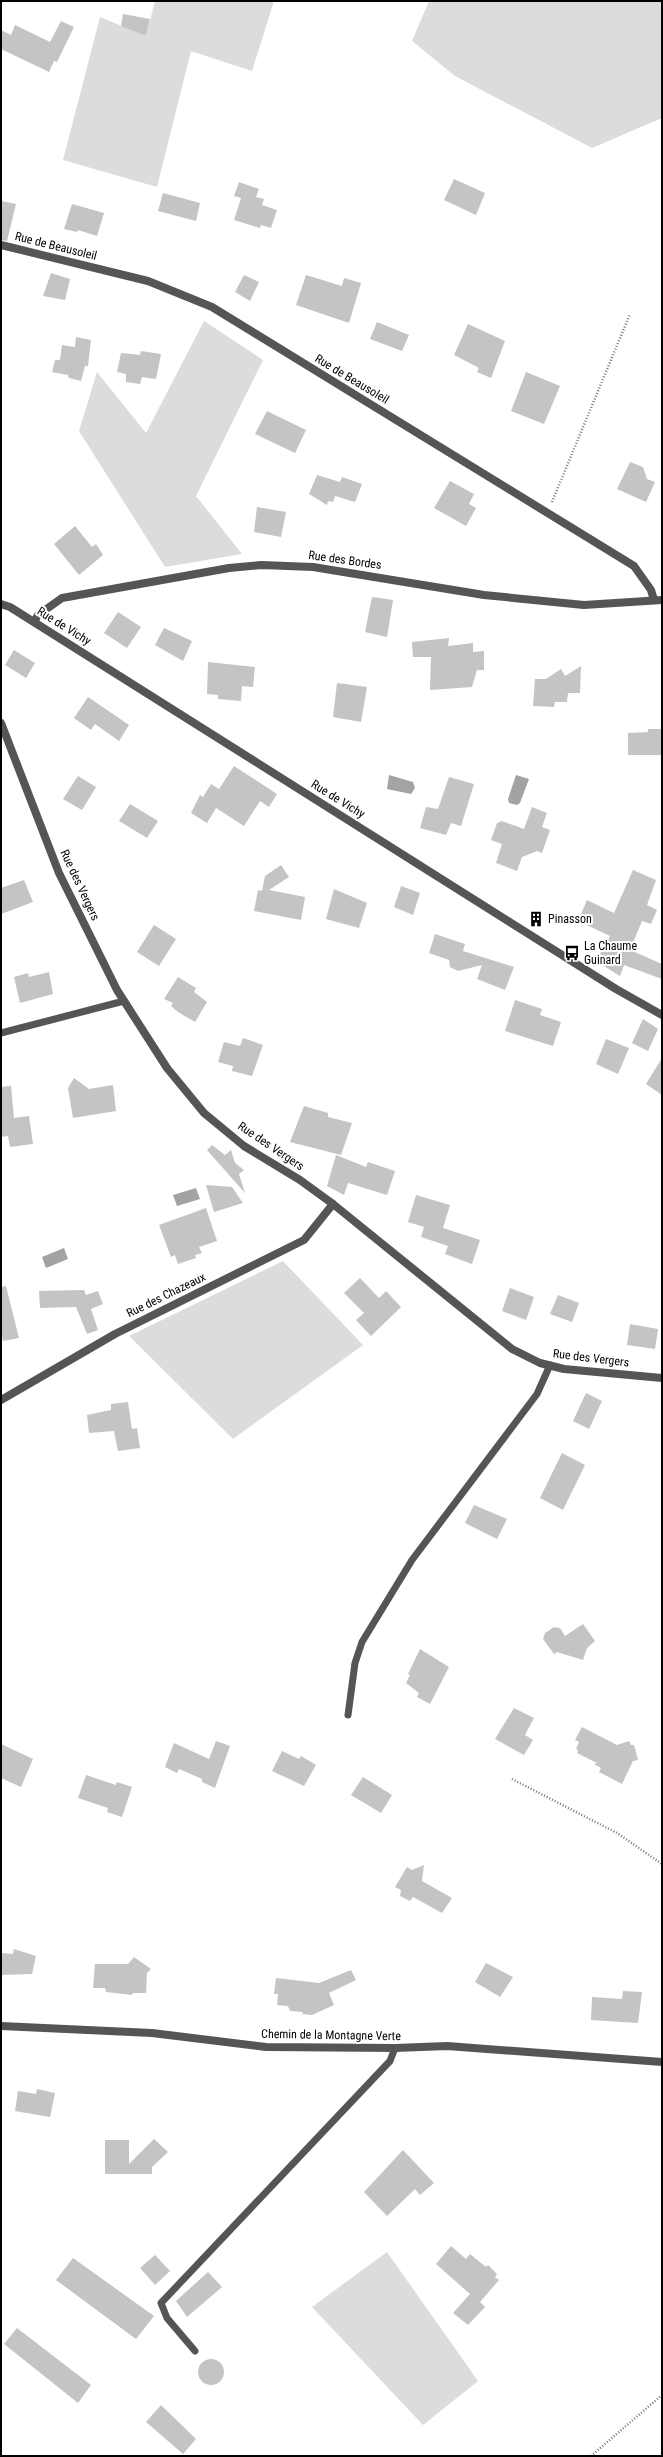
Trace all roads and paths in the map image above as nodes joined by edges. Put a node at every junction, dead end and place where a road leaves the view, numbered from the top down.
1 (1, 245) edge
2 (630, 314) dead end
3 (547, 513) junction
4 (658, 600) edge
5 (1, 604) edge
6 (34, 622) junction
7 (1, 723) edge
8 (124, 1001) junction
9 (662, 1015) edge
10 (1, 1033) edge
11 (333, 1204) junction
12 (550, 1365) junction
13 (662, 1378) edge
14 (1, 1400) edge
15 (348, 1715) dead end
16 (512, 1778) dead end
17 (662, 1864) edge
18 (1, 2026) edge
19 (395, 2048) junction
20 (662, 2062) edge
21 (195, 2352) dead end
22 (662, 2395) edge
23 (591, 2456) edge

1 - 3 street, Rue de Beausoleil
2 - 3 path
3 - 4 street, Rue de Beausoleil
4 - 6 street, Rue des Bordes
5 - 6 street, Rue de Vichy
6 - 9 street, Rue de Vichy
7 - 8 street, Rue des Vergers
8 - 10 lane
8 - 11 street, Rue des Vergers
11 - 12 street, Rue des Vergers
11 - 14 street, Rue des Chazeaux
12 - 13 street, Rue des Vergers
12 - 15 lane
16 - 17 path
18 - 19 street, Chemin de la Montagne Verte
19 - 20 street, Chemin de la Montagne Verte
19 - 21 lane
22 - 23 path

